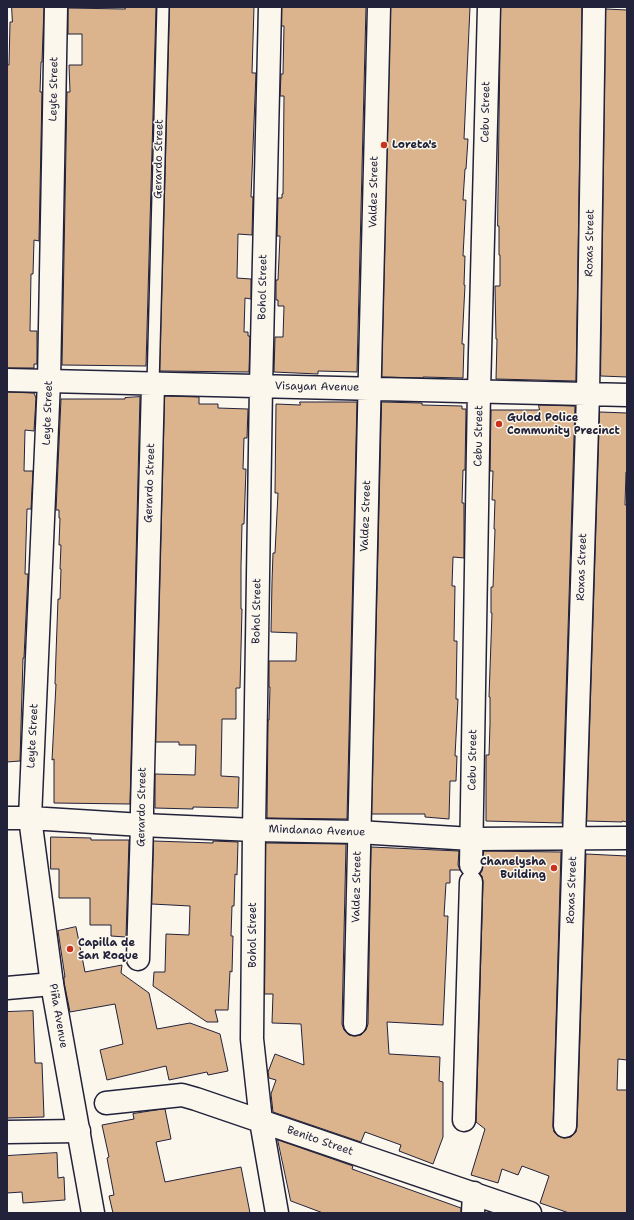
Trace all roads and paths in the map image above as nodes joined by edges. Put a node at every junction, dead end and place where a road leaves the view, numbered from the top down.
1 (56, 7) edge
2 (163, 7) edge
3 (270, 7) edge
4 (378, 7) edge
5 (489, 7) edge
6 (594, 7) edge
7 (7, 380) edge
8 (49, 381) junction
9 (153, 384) junction
10 (261, 386) junction
11 (370, 388) junction
12 (479, 391) junction
13 (588, 394) junction
14 (627, 395) edge
15 (7, 818) edge
16 (30, 818) junction
17 (142, 825) junction
18 (254, 830) junction
19 (358, 832) junction
20 (574, 838) junction
21 (627, 838) edge
22 (472, 839) junction
23 (138, 959) dead end
24 (52, 984) junction
25 (7, 988) edge
26 (354, 1024) dead end
27 (106, 1103) dead end
28 (464, 1120) dead end
29 (261, 1121) junction
30 (565, 1126) dead end
31 (79, 1131) junction
32 (7, 1132) edge
33 (473, 1203) edge
34 (280, 1212) edge
35 (93, 1213) edge
36 (530, 1213) edge

1 - 8 street, Leyte Street
2 - 9 lane, Gerardo Street
3 - 10 street, Bohol Street
4 - 11 street, Valdez Street
5 - 12 street, Cebu Street
6 - 13 street, Roxas Street
7 - 8 street, Visayan Avenue
8 - 9 street, Visayan Avenue
8 - 16 street, Leyte Street
9 - 10 street, Visayan Avenue
9 - 17 street, Gerardo Street
10 - 11 street, Visayan Avenue
10 - 18 street, Bohol Street
11 - 12 street, Visayan Avenue
11 - 19 street, Valdez Street
12 - 13 street, Visayan Avenue
12 - 22 street, Cebu Street
13 - 14 street, Visayan Avenue
13 - 20 street, Roxas Street
15 - 16 street, Mindanao Avenue
16 - 17 street, Mindanao Avenue
16 - 24 street, Piña Avenue
17 - 18 street, Mindanao Avenue
17 - 23 street, Gerardo Street
18 - 19 street, Mindanao Avenue
18 - 29 street, Bohol Street
19 - 22 street, Mindanao Avenue
19 - 26 street, Valdez Street
20 - 21 street, Mindanao Avenue
20 - 22 street, Mindanao Avenue
20 - 30 street, Roxas Street
22 - 28 street, Cebu Street
24 - 25 street
24 - 31 street, Piña Avenue
27 - 29 street, Benito Street
29 - 33 street, Benito Street
29 - 34 street, Bohol Street
31 - 32 street
31 - 35 street, Piña Avenue
33 - 36 street, Benito Street

